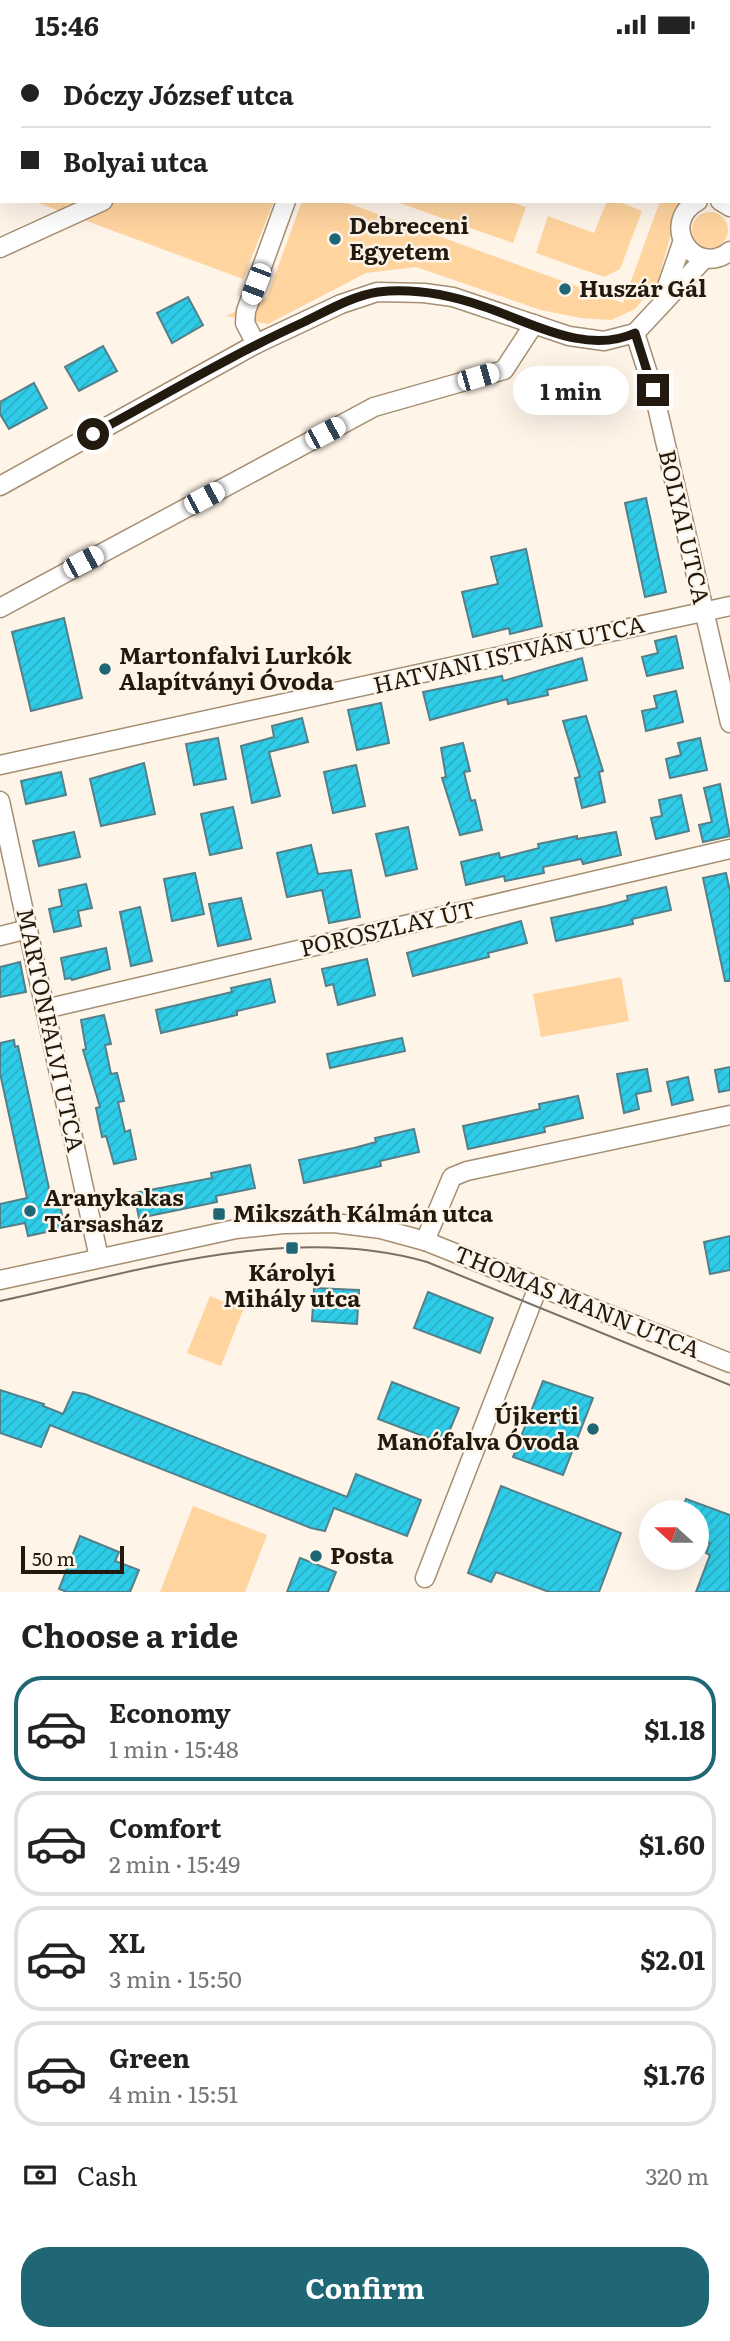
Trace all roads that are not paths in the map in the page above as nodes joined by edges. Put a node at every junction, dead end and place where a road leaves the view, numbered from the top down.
1 (285, 203) edge
2 (696, 203) edge
3 (83, 206) edge
4 (682, 243) junction
5 (0, 248) edge
6 (730, 252) edge
7 (704, 259) junction
8 (661, 301) junction
9 (534, 324) junction
10 (635, 333) junction
11 (256, 344) junction
12 (0, 486) edge
13 (730, 606) edge
14 (0, 608) edge
15 (704, 611) junction
16 (730, 723) edge
17 (0, 765) edge
18 (0, 801) edge
19 (730, 849) edge
20 (28, 929) junction
21 (0, 936) edge
22 (45, 1009) junction
23 (730, 1115) edge
24 (425, 1241) junction
25 (99, 1258) junction
26 (0, 1280) edge
27 (538, 1287) junction
28 (730, 1363) edge
29 (425, 1578) dead end

1 - 11 street
2 - 4 street
3 - 5 street
4 - 7 street
4 - 8 street
6 - 7 street
7 - 8 street
8 - 10 street
9 - 10 street
9 - 11 street
9 - 14 street
10 - 15 street, BOLYAI UTCA
11 - 12 street
13 - 15 street, HATVANI ISTVÁN UTCA
15 - 16 street, BOLYAI UTCA
15 - 17 street, HATVANI ISTVÁN UTCA
18 - 20 street, MARTONFALVI UTCA
19 - 22 street, POROSZLAY ÚT
20 - 21 street
20 - 22 street, MARTONFALVI UTCA
22 - 25 street, MARTONFALVI UTCA
23 - 24 street
24 - 25 street
24 - 27 street, THOMAS MANN UTCA
25 - 26 street
27 - 28 street, THOMAS MANN UTCA
27 - 29 street

